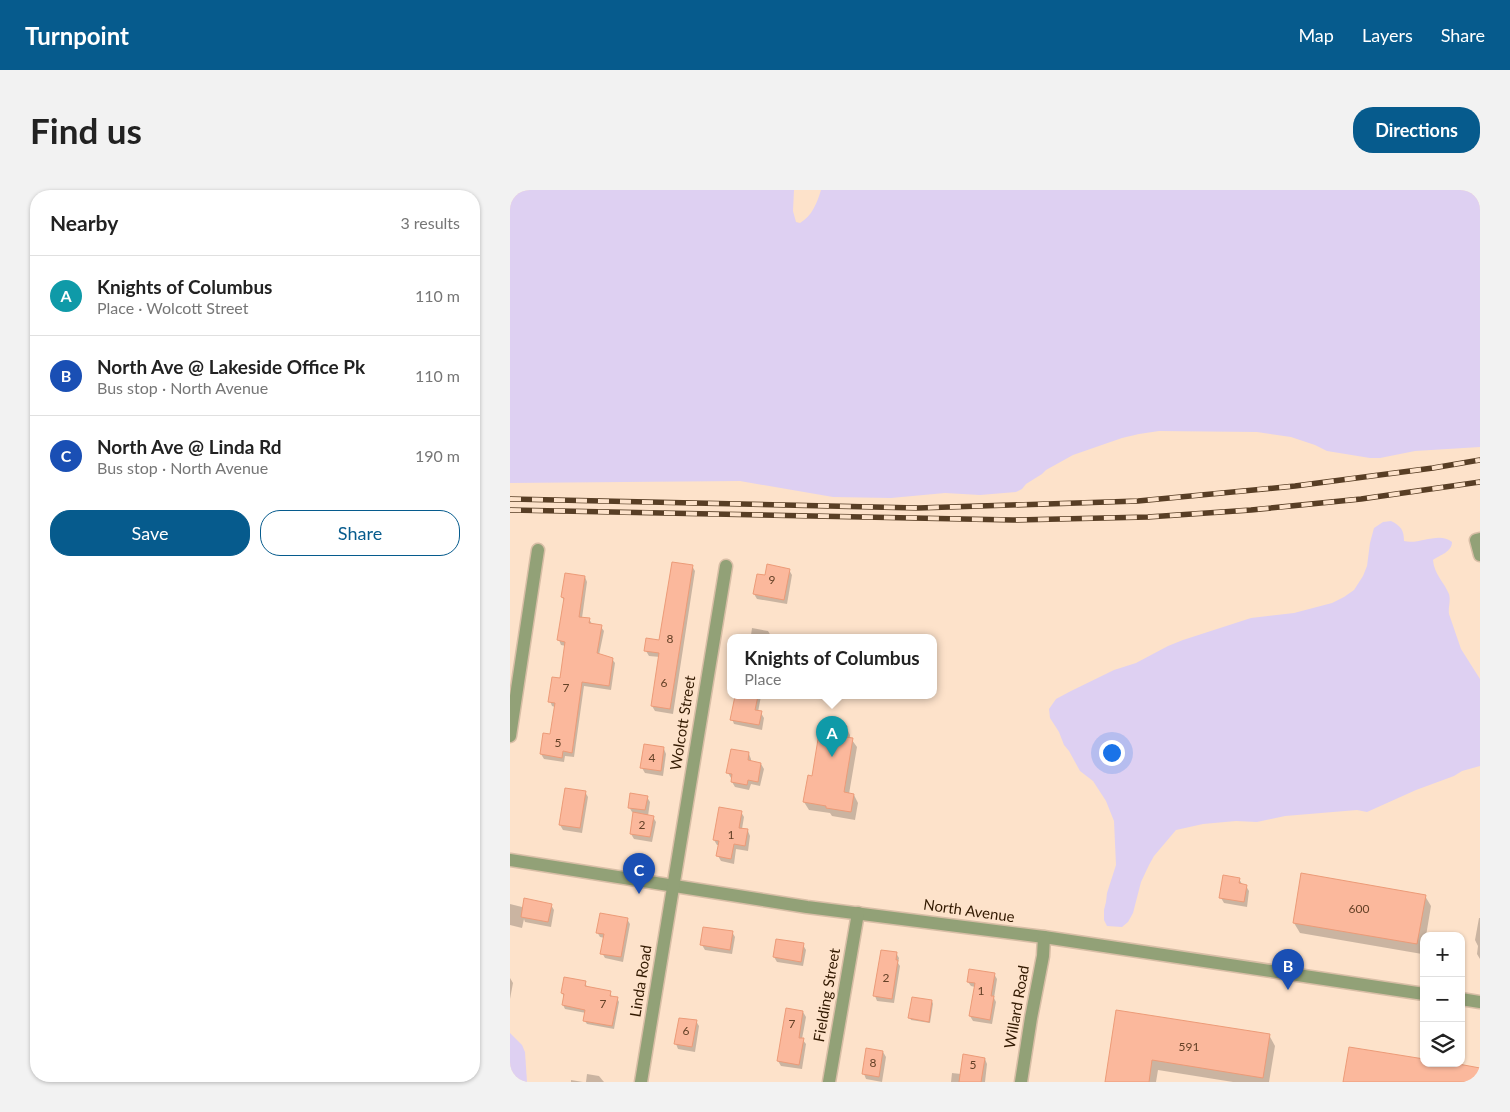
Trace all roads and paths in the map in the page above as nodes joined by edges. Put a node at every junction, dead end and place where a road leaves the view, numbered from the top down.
1 (1480, 539) edge
2 (538, 550) dead end
3 (1480, 556) edge
4 (726, 566) dead end
5 (510, 736) edge
6 (510, 860) edge
7 (673, 886) junction
8 (858, 912) junction
9 (1044, 937) junction
10 (1420, 993) edge
11 (1465, 1000) edge
12 (1480, 1002) edge
13 (641, 1082) edge
14 (829, 1082) edge
15 (1021, 1082) edge

1 - 3 street
2 - 5 street
4 - 7 street, Wolcott Street
6 - 7 street, North Avenue
7 - 8 street, North Avenue
7 - 13 street, Linda Road
8 - 9 street, North Avenue
8 - 14 street, Fielding Street
9 - 10 street, North Avenue
9 - 15 street, Willard Road
11 - 12 street

